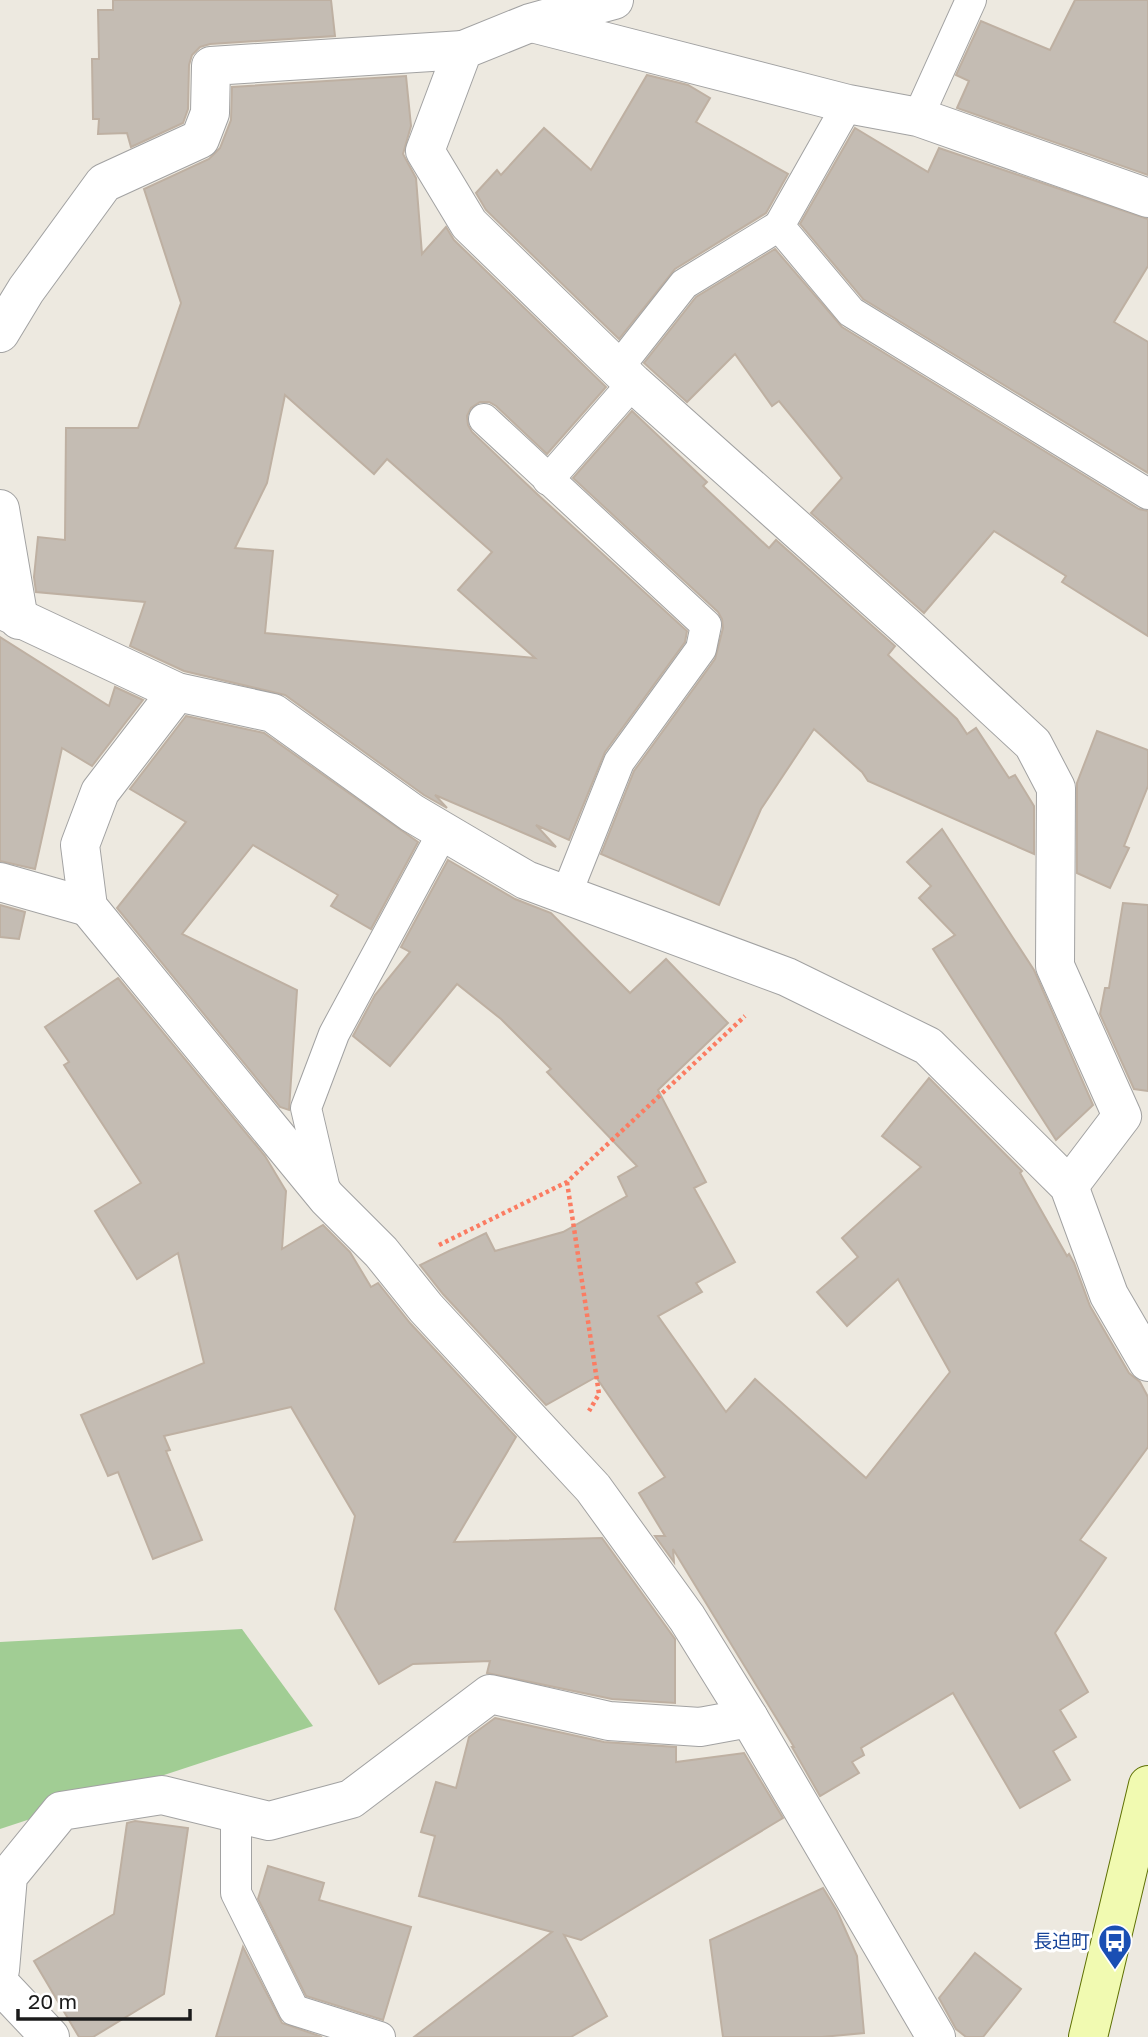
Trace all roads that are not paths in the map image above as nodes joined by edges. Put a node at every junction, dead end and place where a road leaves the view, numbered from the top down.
1 (614, 0) edge
2 (971, 0) edge
3 (530, 23) junction
4 (463, 50) junction
5 (848, 104) junction
6 (918, 117) junction
7 (1148, 198) edge
8 (779, 226) junction
9 (0, 333) edge
10 (625, 376) junction
11 (484, 419) dead end
12 (548, 480) junction
13 (1148, 494) edge
14 (0, 509) edge
15 (9, 614) edge
16 (177, 692) junction
17 (443, 832) junction
18 (0, 882) edge
19 (566, 895) junction
20 (88, 907) junction
21 (1069, 1186) junction
22 (327, 1198) junction
23 (1148, 1362) edge
24 (749, 1718) junction
25 (1148, 1785) edge
26 (236, 1814) junction
27 (0, 1970) edge
28 (0, 1984) edge
29 (50, 2037) edge
30 (380, 2037) edge
31 (936, 2037) edge
32 (1088, 2037) edge

1 - 3 street
2 - 6 lane
3 - 4 street
3 - 5 street
4 - 9 street
4 - 10 street
5 - 6 street
5 - 8 lane
6 - 7 street
8 - 10 lane
8 - 13 lane
10 - 12 lane
10 - 21 street
11 - 12 lane
12 - 19 lane
14 - 15 street
15 - 16 street
16 - 17 street
16 - 20 street
17 - 19 street
17 - 22 lane
18 - 20 street
19 - 21 street
20 - 22 street
21 - 23 street
22 - 24 street
24 - 26 street
24 - 31 street
25 - 32 street
26 - 27 street
26 - 30 lane
28 - 29 street

